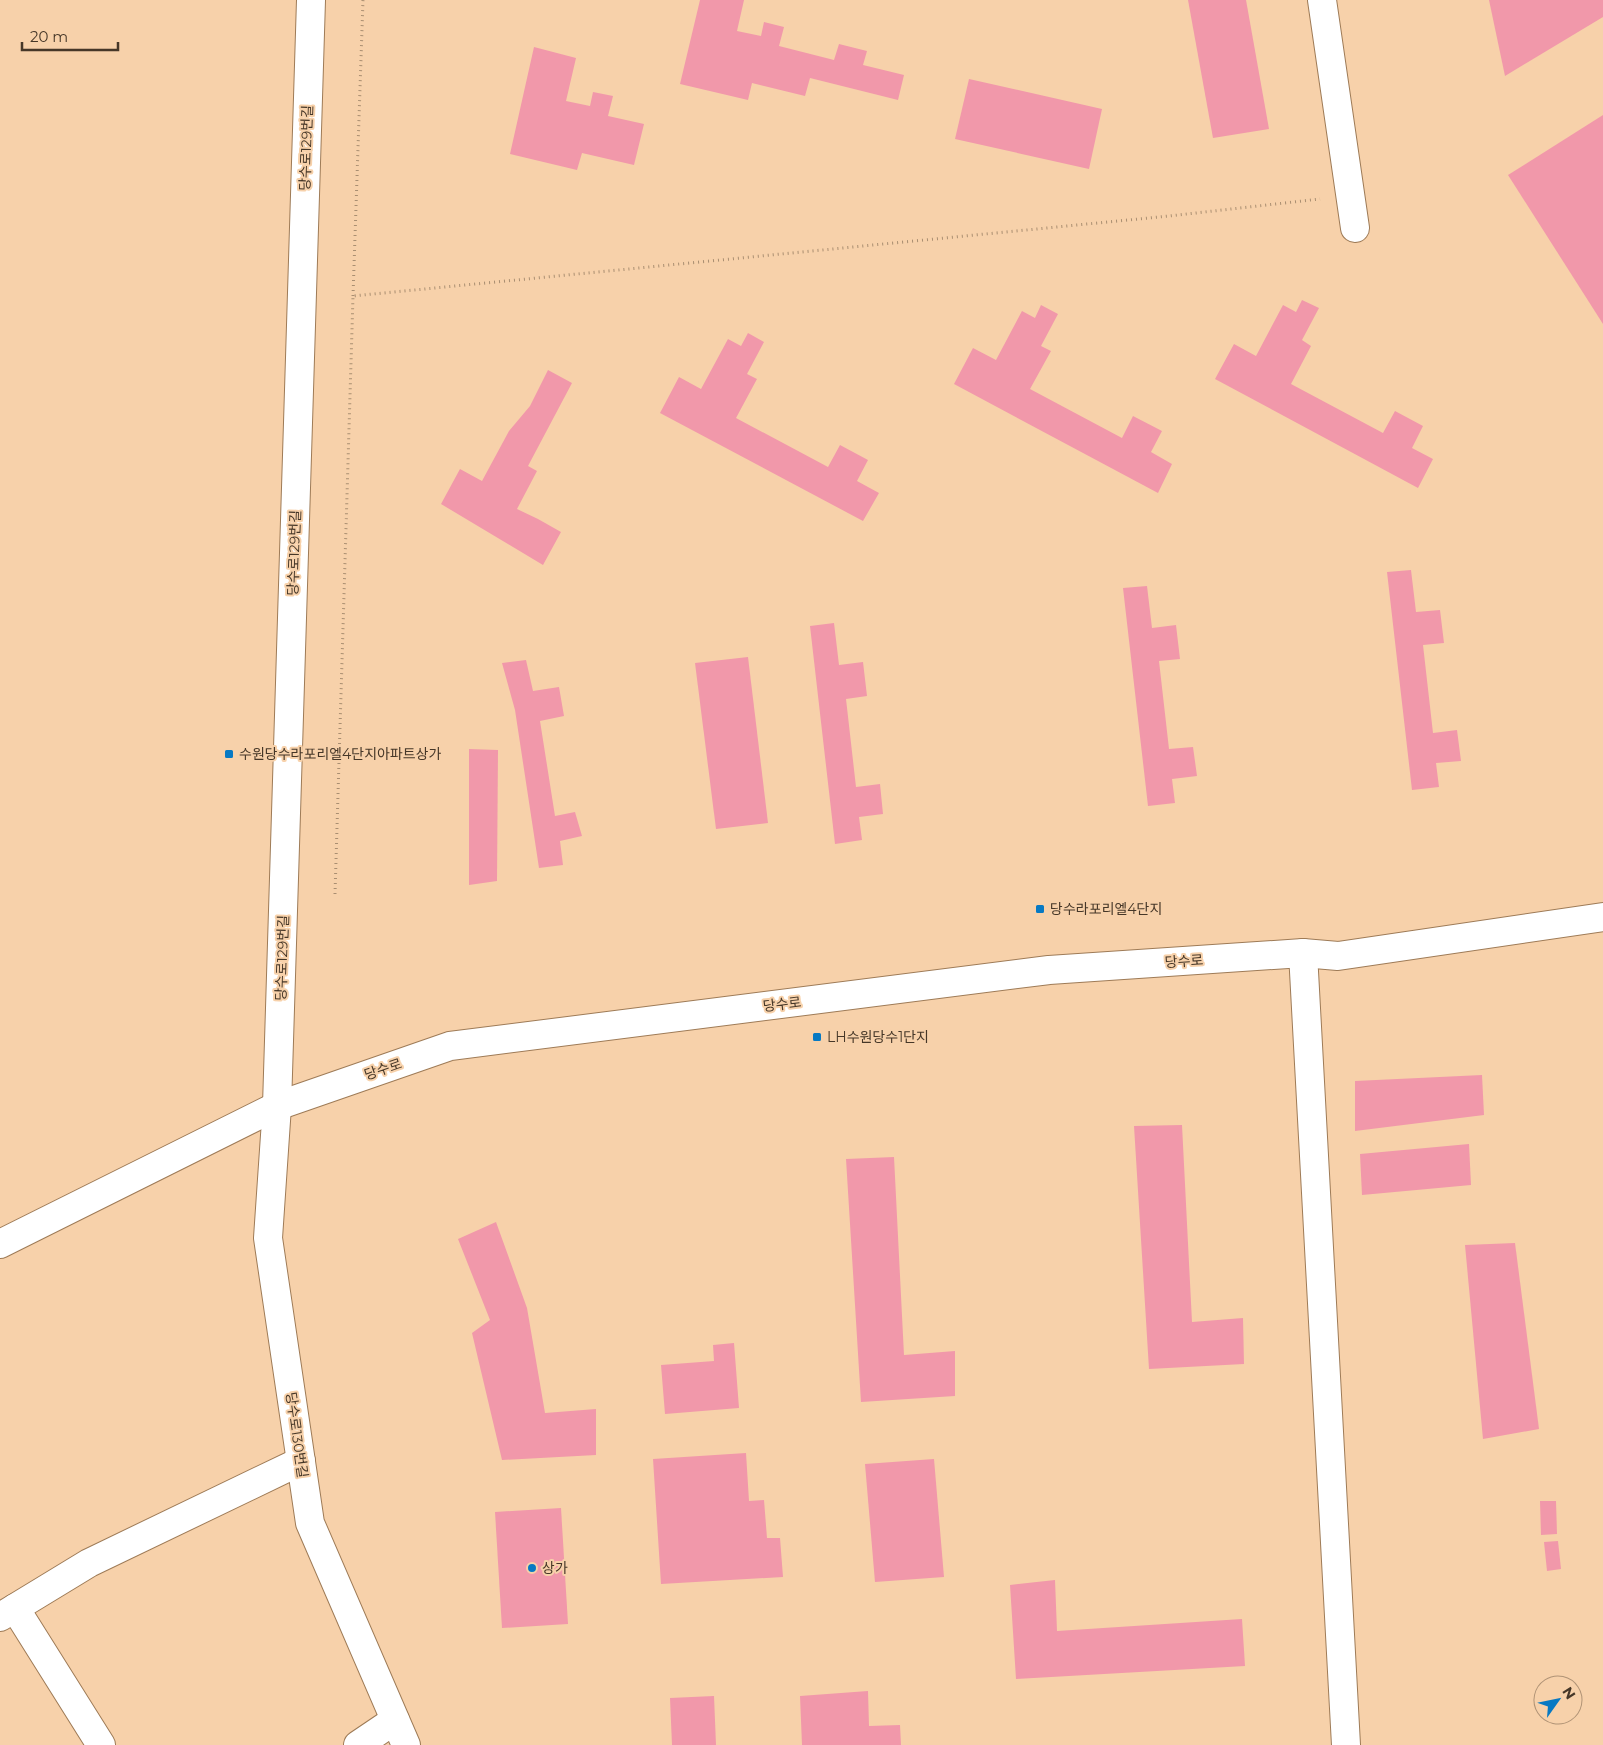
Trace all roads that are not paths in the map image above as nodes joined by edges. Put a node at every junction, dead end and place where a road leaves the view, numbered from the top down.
1 (311, 0) edge
2 (1322, 0) edge
3 (1355, 228) dead end
4 (1603, 917) edge
5 (1303, 953) junction
6 (277, 1106) junction
7 (0, 1244) edge
8 (301, 1461) junction
9 (8, 1612) edge
10 (396, 1720) junction
11 (102, 1745) edge
12 (358, 1745) edge
13 (406, 1745) edge
14 (1346, 1745) edge

1 - 6 street, 당수로129번길
2 - 3 street
4 - 5 street, 당수로
5 - 6 street, 당수로
5 - 14 street
6 - 7 street, 당수로
6 - 8 street, 당수로130번길
8 - 9 street
8 - 10 street, 당수로130번길
9 - 11 street
10 - 12 street
10 - 13 street, 당수로130번길

